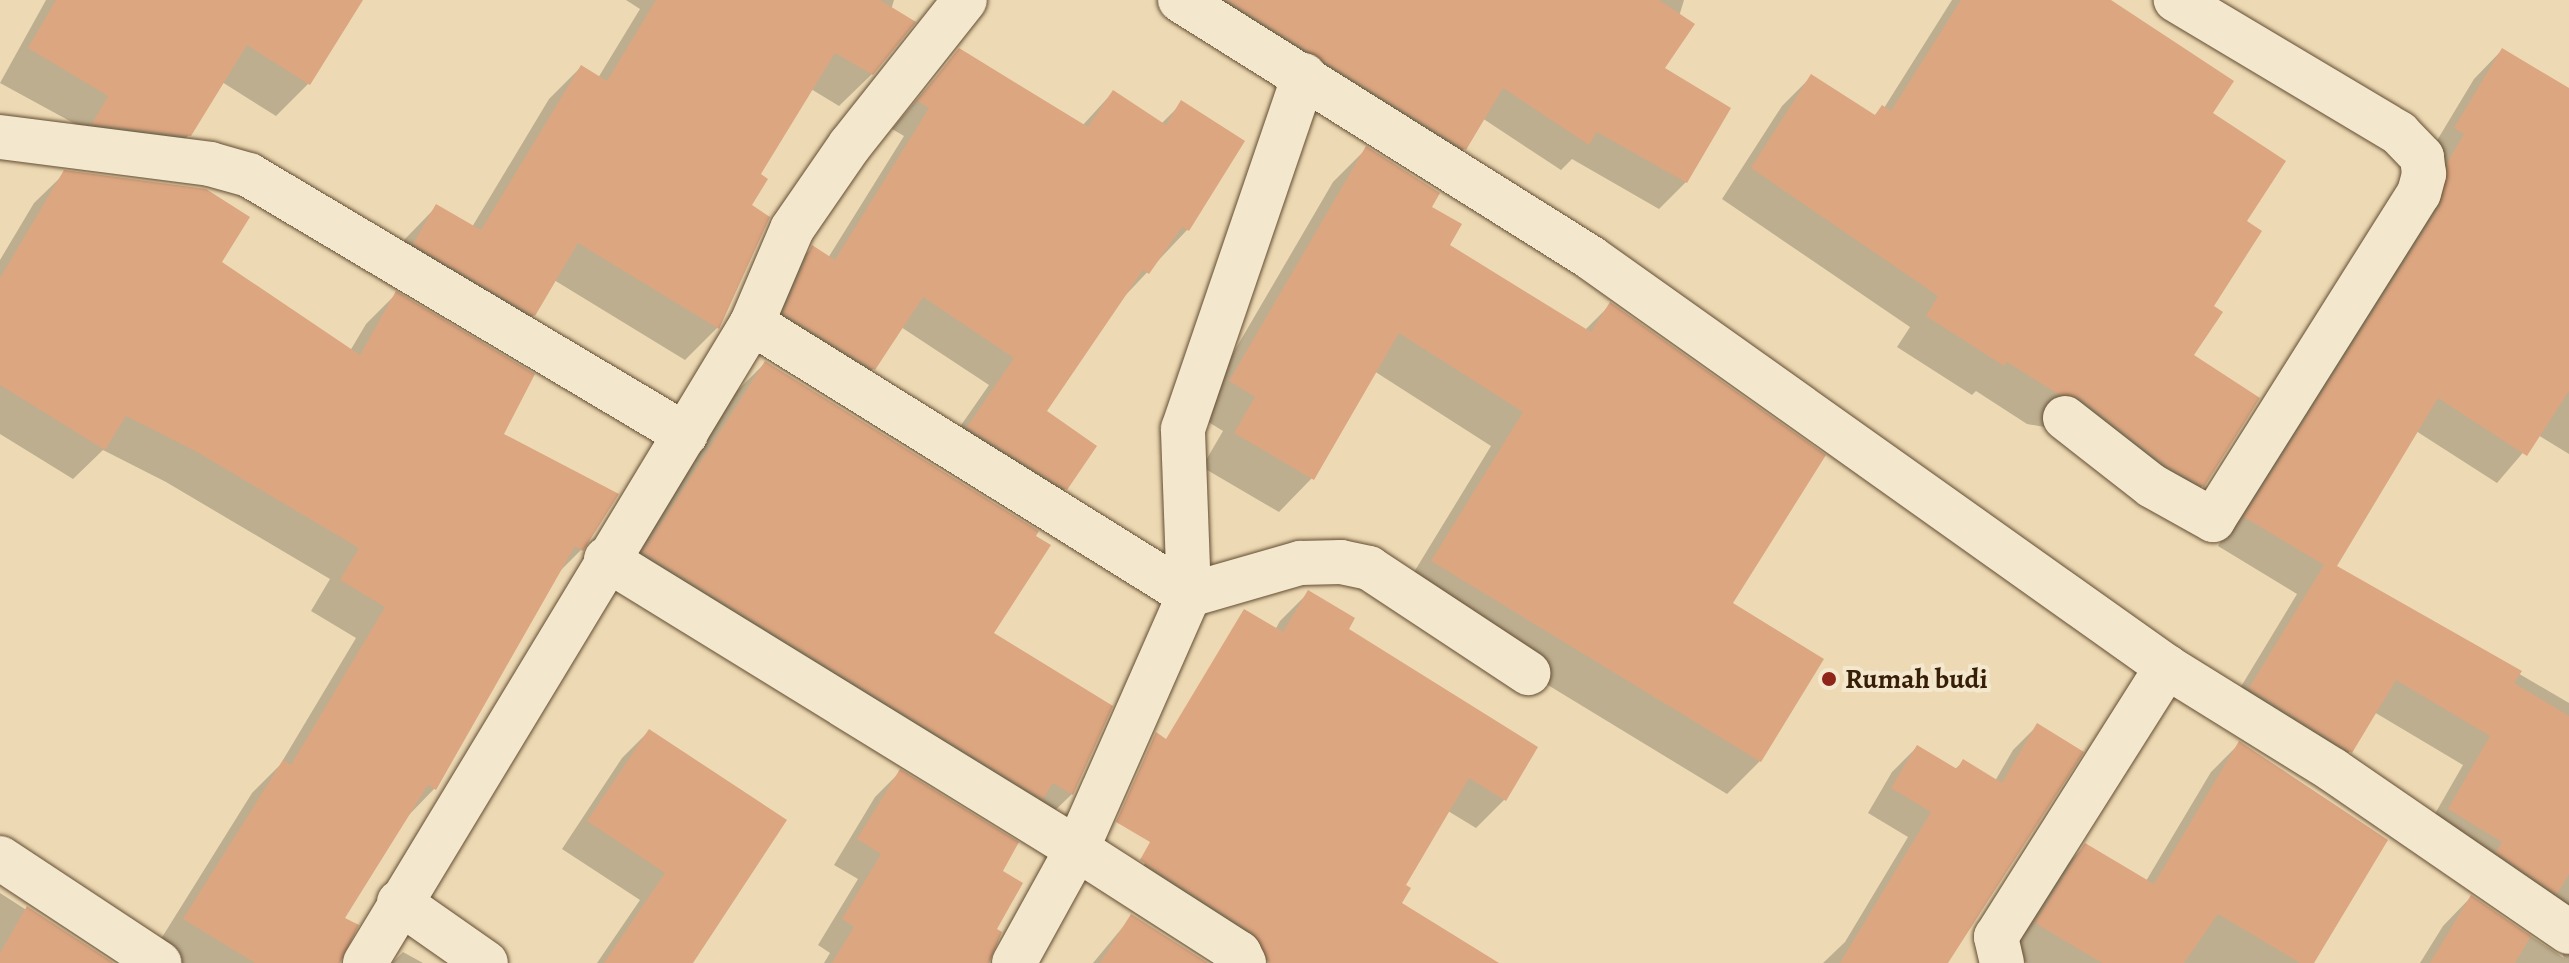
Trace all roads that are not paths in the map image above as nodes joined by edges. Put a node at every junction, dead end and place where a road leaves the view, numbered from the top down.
1 (965, 0) edge
2 (1180, 0) edge
3 (2176, 0) edge
4 (1304, 75) junction
5 (0, 137) edge
6 (752, 323) junction
7 (2065, 418) dead end
8 (686, 435) junction
9 (606, 559) junction
10 (1189, 595) junction
11 (2167, 667) junction
12 (1528, 673) dead end
13 (1077, 849) junction
14 (0, 858) edge
15 (399, 902) junction
16 (2569, 932) edge
17 (159, 963) edge
18 (365, 963) edge
19 (486, 963) edge
20 (1014, 963) edge
21 (1244, 963) edge
22 (2002, 963) edge

1 - 6 street
2 - 4 street
3 - 7 street
4 - 10 street
4 - 11 street
5 - 8 street
6 - 8 street
6 - 10 street
8 - 9 street
9 - 13 street
9 - 15 street
10 - 12 street
10 - 13 street
11 - 16 street
11 - 22 street
13 - 20 street
13 - 21 street
14 - 17 street
15 - 18 street
15 - 19 street

